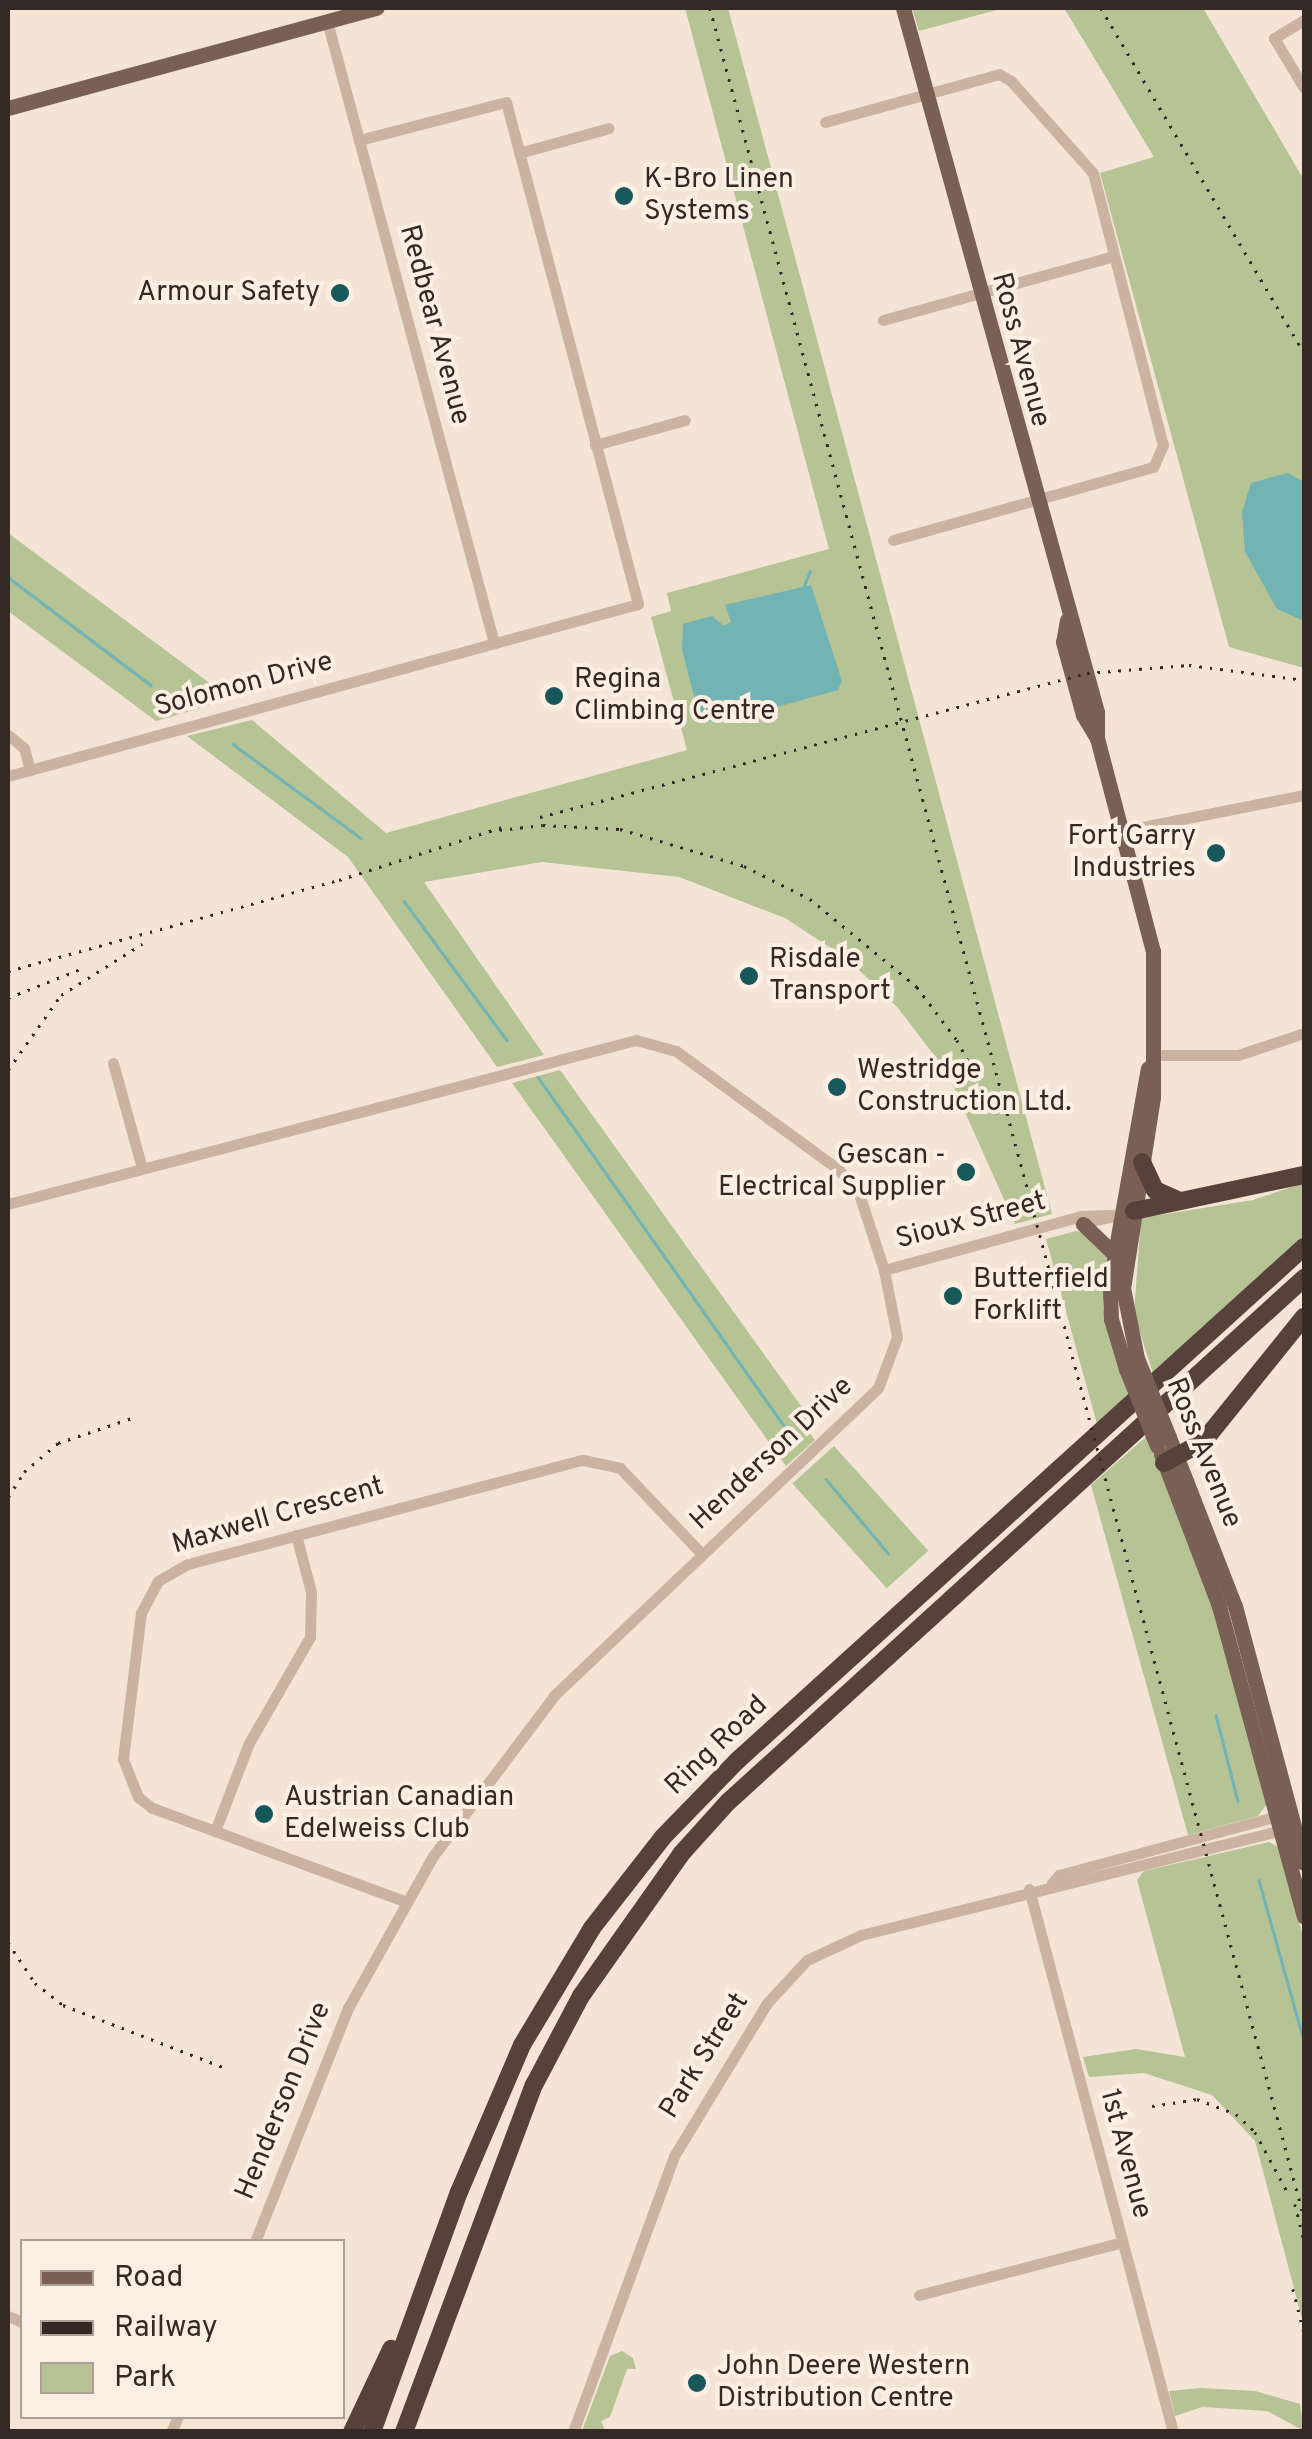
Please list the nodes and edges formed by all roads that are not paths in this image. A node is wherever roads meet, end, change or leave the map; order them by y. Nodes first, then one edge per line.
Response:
1 (377, 8) edge
2 (903, 8) edge
3 (1304, 20) edge
4 (327, 21) junction
5 (1304, 88) edge
6 (925, 94) junction
7 (8, 108) edge
8 (826, 122) dead end
9 (609, 128) dead end
10 (359, 140) junction
11 (519, 153) junction
12 (1113, 256) junction
13 (979, 294) junction
14 (882, 320) dead end
15 (685, 420) dead end
16 (594, 445) junction
17 (1034, 498) junction
18 (892, 540) dead end
19 (494, 643) junction
20 (8, 735) edge
21 (30, 770) junction
22 (8, 776) edge
23 (1304, 796) edge
24 (1122, 830) junction
25 (1304, 1033) edge
26 (1153, 1055) junction
27 (113, 1062) dead end
28 (1142, 1162) junction
29 (142, 1168) junction
30 (1304, 1174) edge
31 (1181, 1202) junction
32 (8, 1204) edge
33 (1126, 1213) junction
34 (1077, 1223) junction
35 (1304, 1248) edge
36 (1113, 1253) junction
37 (884, 1270) junction
38 (1304, 1278) edge
39 (1304, 1317) edge
40 (1132, 1364) junction
41 (1167, 1451) junction
42 (296, 1535) junction
43 (702, 1554) junction
44 (1292, 1820) edge
45 (215, 1831) junction
46 (1304, 1863) edge
47 (1030, 1890) junction
48 (404, 1901) junction
49 (1304, 1917) edge
50 (459, 2192) junction
51 (256, 2239) edge
52 (1122, 2242) junction
53 (919, 2295) dead end
54 (453, 2298) junction
55 (352, 2432) edge
56 (372, 2432) edge
57 (404, 2432) edge
58 (416, 2432) edge
59 (573, 2432) edge
60 (1173, 2432) edge

1 - 4 main road
2 - 6 main road, Ross Avenue
3 - 5 street
4 - 7 main road
4 - 10 street, Redbear Avenue
6 - 8 street
6 - 12 street
6 - 13 main road, Ross Avenue
9 - 11 street
10 - 11 street
10 - 19 street, Redbear Avenue
11 - 16 street
12 - 13 street
12 - 17 street
13 - 14 street
13 - 17 main road, Ross Avenue
15 - 16 street
16 - 19 street, Solomon Drive
17 - 18 street
17 - 24 main road, Ross Avenue
19 - 21 street, Solomon Drive
20 - 21 street
21 - 22 street, Solomon Drive
23 - 24 street
24 - 26 main road, Ross Avenue
25 - 26 street
26 - 28 main road, Ross Avenue
26 - 33 main road, Ross Avenue
27 - 29 street
28 - 31 highway
28 - 33 main road, Ross Avenue
29 - 32 street, Henderson Drive
29 - 37 street, Henderson Drive
30 - 31 highway
31 - 33 highway
33 - 34 street, Sioux Street
33 - 36 main road, Ross Avenue
33 - 40 main road, Ross Avenue
34 - 36 main road
34 - 37 street, Sioux Street
35 - 50 highway, Ring Road
36 - 40 main road, Ross Avenue
37 - 43 street, Henderson Drive
38 - 54 highway, Ring Road
39 - 41 highway
40 - 41 main road, Ross Avenue, bridge
41 - 44 main road, Ross Avenue
42 - 43 street, Maxwell Crescent
42 - 45 street
42 - 45 street, Maxwell Crescent
43 - 48 street, Henderson Drive
44 - 46 main road, Ross Avenue
44 - 47 street, Park Street
44 - 49 main road, Ross Avenue
45 - 48 street, Maxwell Crescent
47 - 52 street, 1st Avenue
47 - 59 street, Park Street
48 - 51 street, Henderson Drive
50 - 55 highway
50 - 56 highway, Ring Road
52 - 53 street
52 - 60 street, 1st Avenue
54 - 57 highway, Ring Road
54 - 58 highway

